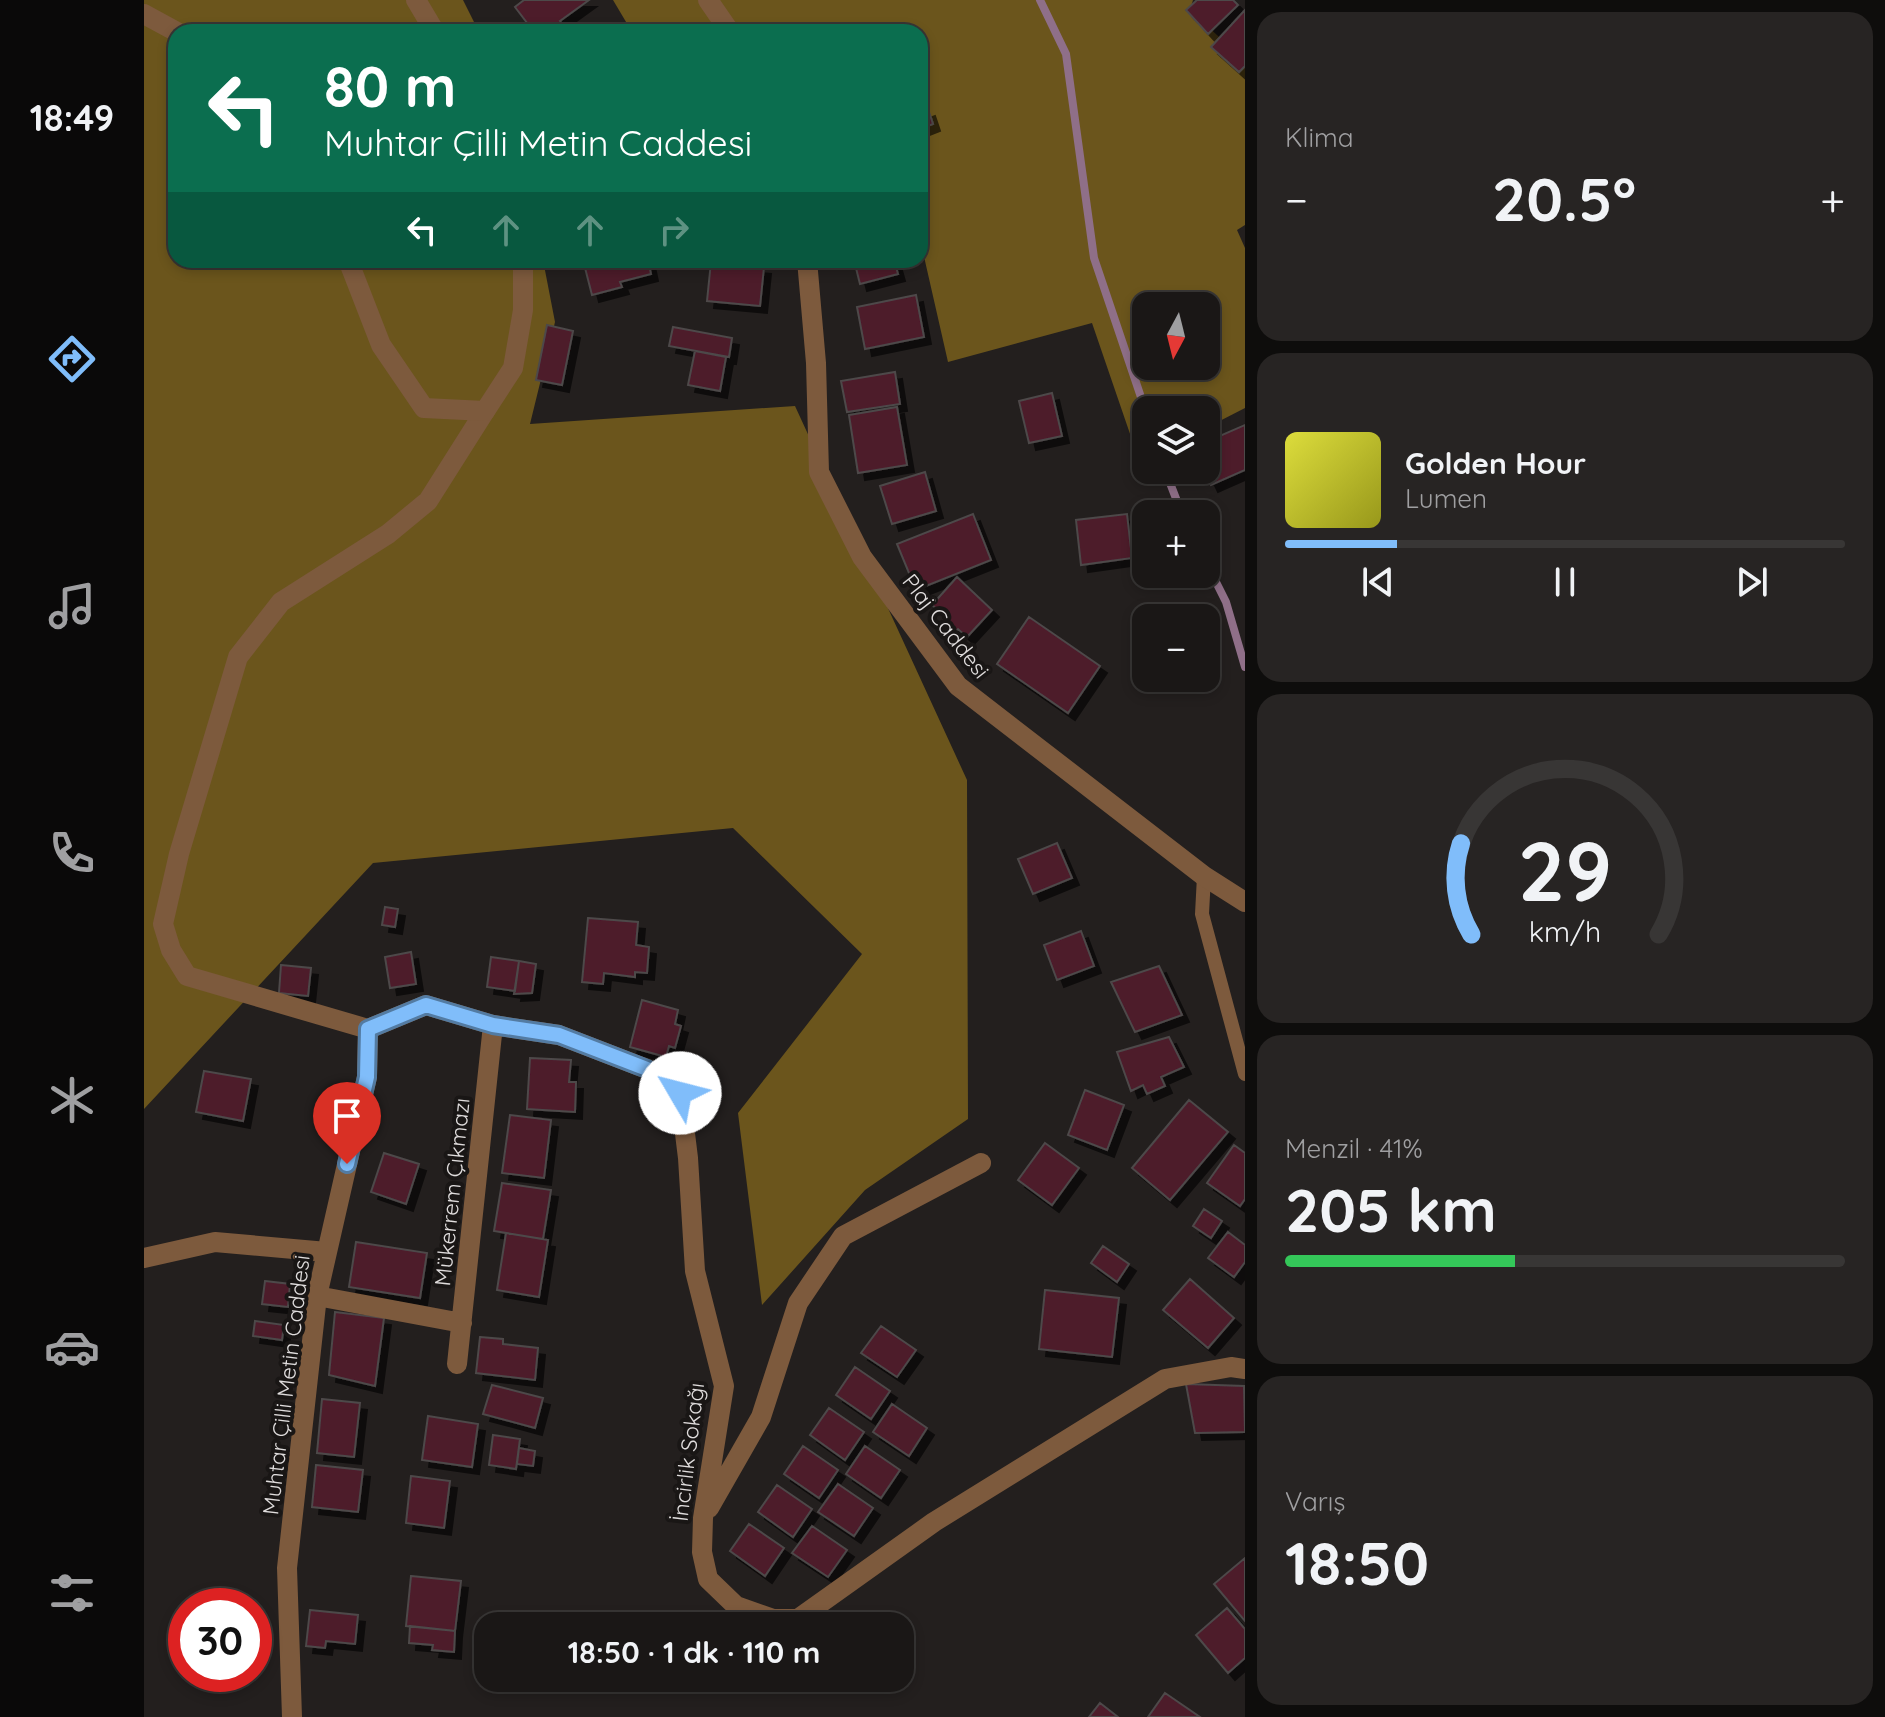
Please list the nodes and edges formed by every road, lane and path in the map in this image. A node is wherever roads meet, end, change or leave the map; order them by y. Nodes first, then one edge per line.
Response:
1 (416, 0) edge
2 (708, 0) edge
3 (144, 14) edge
4 (430, 24) edge
5 (724, 24) edge
6 (168, 27) edge
7 (351, 268) edge
8 (523, 268) edge
9 (808, 268) edge
10 (485, 411) junction
11 (1204, 876) junction
12 (1245, 902) edge
13 (493, 1025) junction
14 (368, 1029) junction
15 (1245, 1074) edge
16 (981, 1163) dead end
17 (327, 1252) junction
18 (144, 1258) edge
19 (317, 1296) junction
20 (462, 1323) junction
21 (457, 1364) dead end
22 (1245, 1369) edge
23 (703, 1518) junction
24 (292, 1717) edge

1 - 4 street
2 - 5 street
3 - 6 street
7 - 10 street
8 - 10 street
9 - 11 street, Plaj Caddesi
10 - 14 street
11 - 12 street, Plaj Caddesi
11 - 15 lane
13 - 14 street, İncirlik Sokağı
13 - 20 street, Mükerrem Çıkmazı
13 - 23 street, İncirlik Sokağı
14 - 17 street, Muhtar Çilli Metin Caddesi
16 - 23 street
17 - 18 street
17 - 19 street, Muhtar Çilli Metin Caddesi
19 - 20 street
19 - 24 street, Muhtar Çilli Metin Caddesi
20 - 21 street, Mükerrem Çıkmazı
22 - 23 street, İncirlik Sokağı

